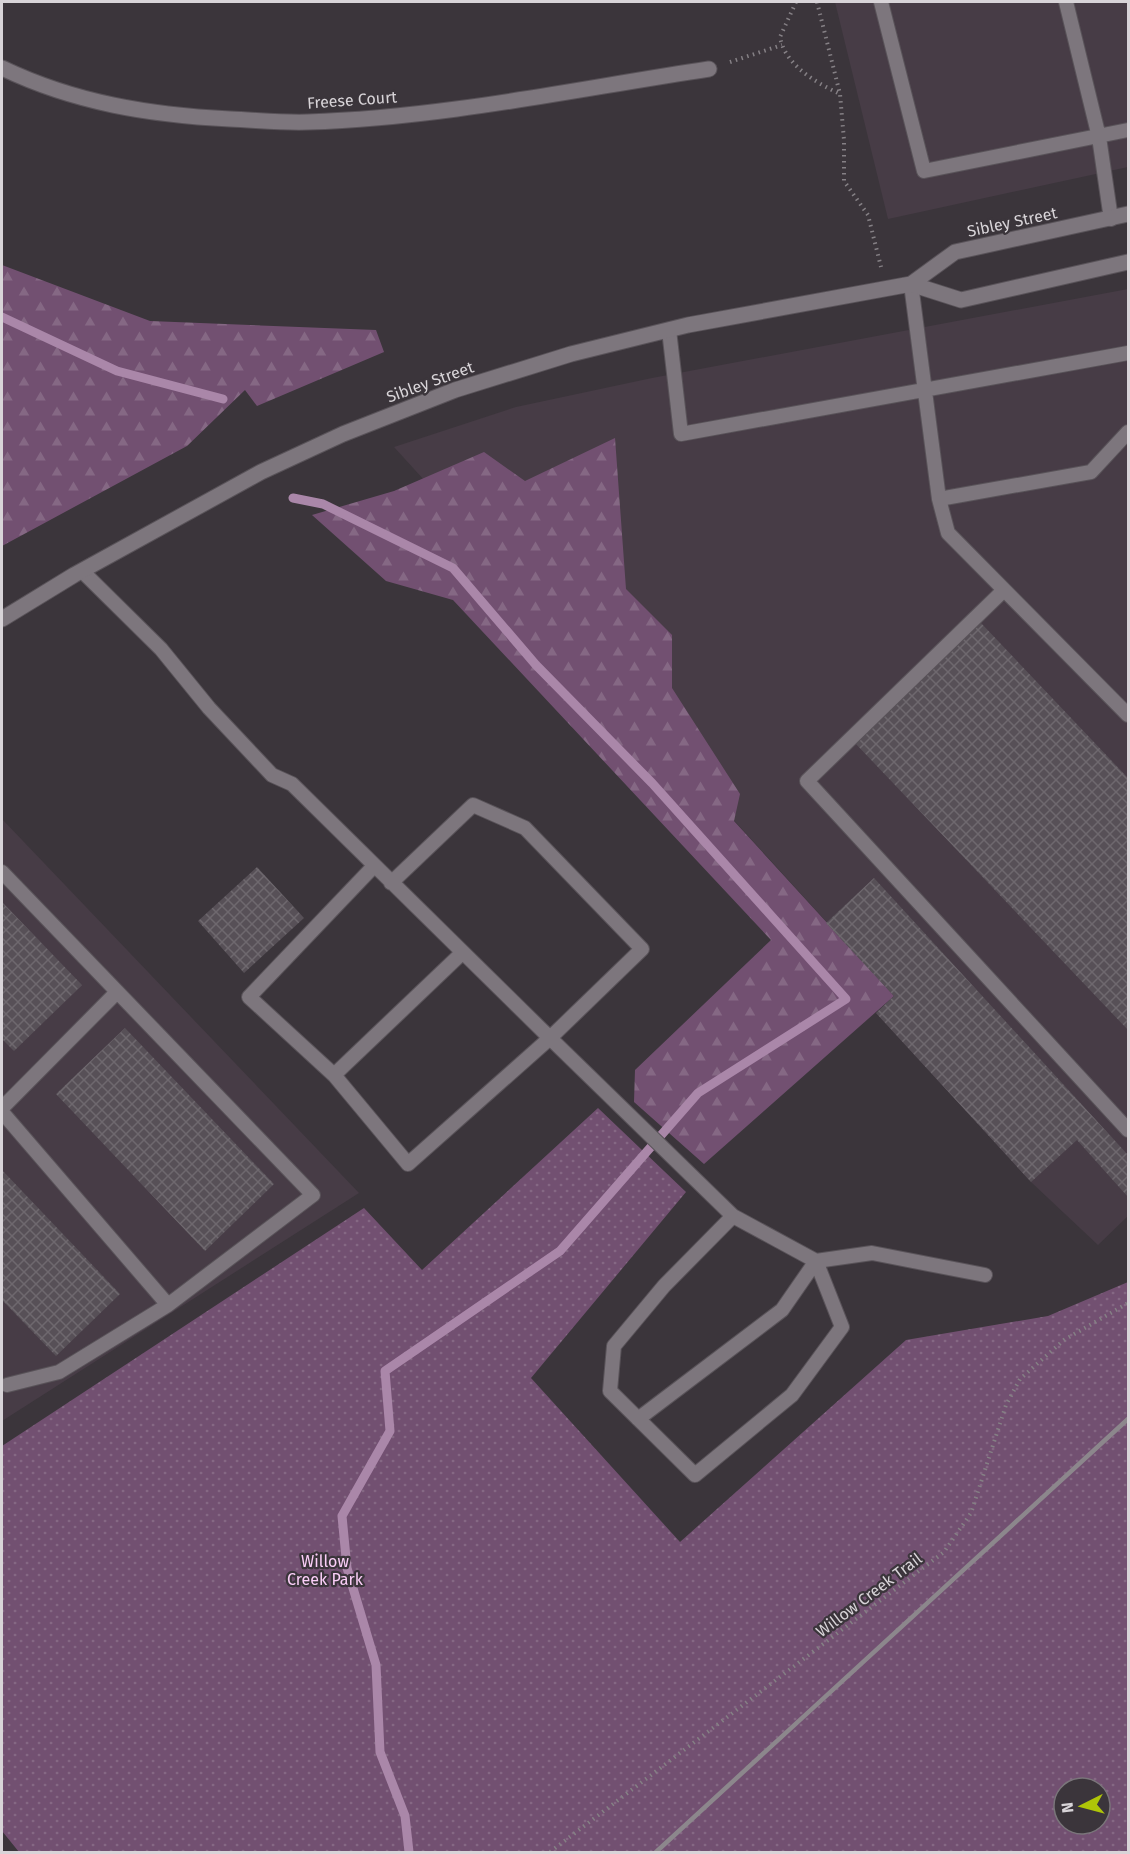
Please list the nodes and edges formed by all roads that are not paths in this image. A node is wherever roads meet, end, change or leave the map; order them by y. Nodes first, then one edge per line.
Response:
1 (881, 2) edge
2 (1065, 2) edge
3 (2, 68) edge
4 (709, 69) road end
5 (1128, 130) edge
6 (1099, 137) junction
7 (1128, 214) edge
8 (1111, 219) junction
9 (1128, 262) edge
10 (911, 284) junction
11 (669, 330) junction
12 (1128, 353) edge
13 (923, 392) junction
14 (1128, 432) edge
15 (939, 499) junction
16 (81, 571) junction
17 (1004, 590) junction
18 (2, 619) edge
19 (1128, 715) edge
20 (374, 866) junction
21 (2, 872) edge
22 (391, 882) junction
23 (462, 953) junction
24 (117, 992) junction
25 (550, 1038) junction
26 (334, 1075) junction
27 (2, 1108) edge
28 (2, 1113) edge
29 (1128, 1130) edge
30 (733, 1216) junction
31 (816, 1261) junction
32 (985, 1275) dead end
33 (168, 1305) junction
34 (3, 1384) edge
35 (638, 1419) junction

1 - 6 lane
2 - 6 lane
3 - 4 street, Freese Court
5 - 6 lane
6 - 8 lane
7 - 8 street, Sibley Street
8 - 10 street, Sibley Street
9 - 10 street, Sibley Street
10 - 11 street, Sibley Street
10 - 13 lane
11 - 13 lane
11 - 16 street, Sibley Street
12 - 13 lane
13 - 15 lane
14 - 15 lane
15 - 17 lane
16 - 18 street, Sibley Street
16 - 20 lane
17 - 19 lane
17 - 29 lane
20 - 22 lane
20 - 26 lane
21 - 24 lane
22 - 23 lane
22 - 25 lane
23 - 25 lane
23 - 26 lane
24 - 27 lane
24 - 33 lane
25 - 26 lane
25 - 30 lane
28 - 33 lane
30 - 31 lane
30 - 35 lane
31 - 32 lane
31 - 35 lane
31 - 35 lane
33 - 34 lane

